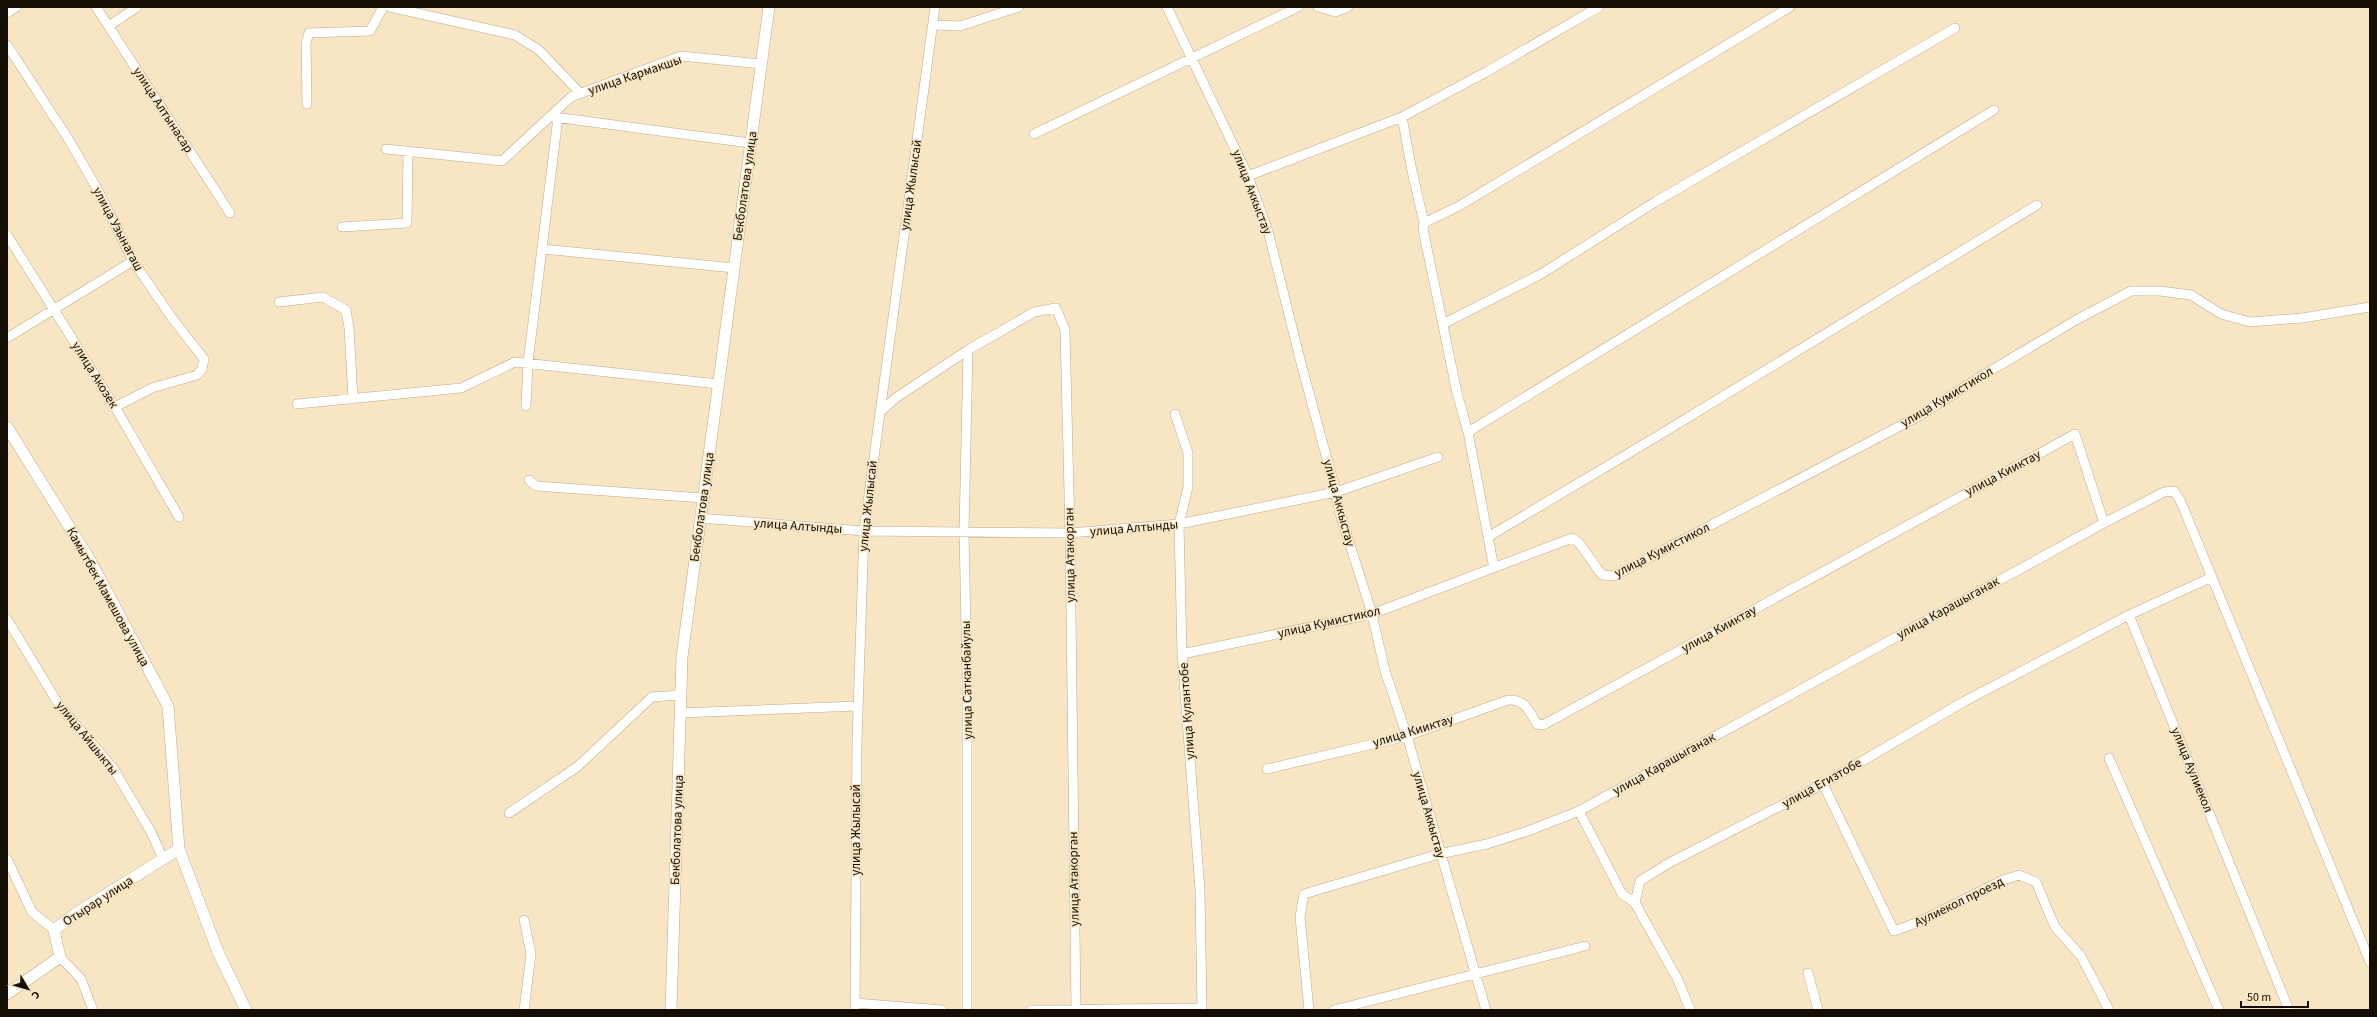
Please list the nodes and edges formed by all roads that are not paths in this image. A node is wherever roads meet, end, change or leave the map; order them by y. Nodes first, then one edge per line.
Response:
1 (16, 7) edge
2 (96, 7) edge
3 (137, 7) edge
4 (383, 7) edge
5 (390, 7) edge
6 (768, 7) edge
7 (935, 7) edge
8 (1019, 7) edge
9 (1167, 7) edge
10 (1298, 7) edge
11 (1318, 7) edge
12 (1348, 7) edge
13 (1599, 7) edge
14 (1790, 7) edge
15 (7, 13) edge
16 (933, 24) junction
17 (109, 26) junction
18 (1955, 28) dead end
19 (7, 45) edge
20 (1192, 57) junction
21 (761, 64) junction
22 (580, 93) junction
23 (307, 104) dead end
24 (1994, 110) dead end
25 (554, 117) junction
26 (1402, 117) junction
27 (1034, 134) dead end
28 (750, 143) junction
29 (386, 150) dead end
30 (408, 152) junction
31 (1248, 176) junction
32 (2037, 204) dead end
33 (230, 213) dead end
34 (1424, 223) junction
35 (342, 227) dead end
36 (7, 235) edge
37 (543, 250) junction
38 (133, 261) junction
39 (734, 268) junction
40 (280, 302) dead end
41 (2370, 307) edge
42 (53, 309) junction
43 (1443, 324) junction
44 (7, 338) edge
45 (968, 350) junction
46 (528, 363) junction
47 (718, 384) junction
48 (353, 399) junction
49 (297, 404) dead end
50 (526, 406) dead end
51 (115, 407) junction
52 (880, 412) junction
53 (1175, 414) dead end
54 (7, 427) edge
55 (1468, 432) junction
56 (1438, 457) dead end
57 (529, 480) dead end
58 (1336, 492) junction
59 (703, 498) junction
60 (179, 518) dead end
61 (700, 518) junction
62 (2104, 523) junction
63 (1179, 524) junction
64 (864, 530) junction
65 (964, 532) junction
66 (1070, 533) junction
67 (1488, 537) junction
68 (1494, 568) junction
69 (2212, 576) junction
70 (1372, 614) junction
71 (2129, 615) junction
72 (7, 619) edge
73 (1182, 654) junction
74 (681, 695) junction
75 (858, 706) junction
76 (680, 712) junction
77 (1407, 736) junction
78 (2109, 758) dead end
79 (1267, 769) dead end
80 (1823, 784) junction
81 (1579, 811) junction
82 (508, 813) dead end
83 (179, 849) junction
84 (1440, 854) junction
85 (163, 859) junction
86 (7, 860) edge
87 (1635, 903) junction
88 (524, 920) dead end
89 (54, 930) junction
90 (1585, 946) dead end
91 (60, 957) junction
92 (2370, 962) edge
93 (1476, 973) junction
94 (1808, 973) dead end
95 (7, 994) edge
96 (855, 1007) edge
97 (1076, 1009) edge
98 (1202, 1009) edge
99 (93, 1010) edge
100 (246, 1010) edge
101 (524, 1010) edge
102 (671, 1010) edge
103 (942, 1010) edge
104 (967, 1010) edge
105 (1031, 1010) edge
106 (1309, 1010) edge
107 (1334, 1010) edge
108 (1486, 1010) edge
109 (1690, 1010) edge
110 (1818, 1010) edge
111 (2109, 1010) edge
112 (2219, 1010) edge
113 (2289, 1010) edge

1 - 15 street
2 - 17 street, улица Алтынасар
3 - 17 street
4 - 23 street
5 - 22 street, улица Кармакшы
6 - 21 street, Бекболатова улица
7 - 16 street, улица Жылысай
8 - 16 street
9 - 20 street, улица Аккыстау
10 - 20 street
11 - 12 street
13 - 26 street
14 - 34 street
16 - 52 street, улица Жылысай
17 - 33 street, улица Алтынасар
18 - 43 street
19 - 38 street, улица Узынагаш
20 - 27 street
20 - 31 street, улица Аккыстау
21 - 22 street, улица Кармакшы
21 - 28 street, Бекболатова улица
22 - 25 street, улица Кармакшы
24 - 55 street
25 - 28 street
25 - 30 street, улица Кармакшы
25 - 37 street
26 - 31 street
26 - 34 street
28 - 39 street, Бекболатова улица
29 - 30 street, улица Кармакшы
30 - 35 street
31 - 58 street, улица Аккыстау
32 - 67 street
34 - 43 street
36 - 42 street, улица Акозек
37 - 39 street
37 - 46 street
38 - 42 street
38 - 51 street, улица Узынагаш
39 - 47 street, Бекболатова улица
40 - 48 street
41 - 68 street, улица Кумистикол
42 - 44 street
42 - 51 street, улица Акозек
43 - 55 street
45 - 52 street, улица Атакорган
45 - 65 street, улица Сатканбайулы
45 - 66 street, улица Атакорган
46 - 47 street
46 - 48 street
46 - 50 street
47 - 59 street, Бекболатова улица
48 - 49 street
51 - 60 street, улица Акозек
52 - 64 street, улица Жылысай
53 - 63 street, улица Кулантобе
54 - 83 street, Камытбек Мамешова улица
55 - 67 street
56 - 58 street, улица Алтынды
57 - 59 street
58 - 63 street, улица Алтынды
58 - 70 street, улица Аккыстау
59 - 61 street, Бекболатова улица
61 - 64 street, улица Алтынды
61 - 74 street, Бекболатова улица
62 - 69 street, улица Карашыганак
62 - 77 street, улица Кииктау
62 - 81 street, улица Карашыганак
63 - 66 street, улица Алтынды
63 - 73 street, улица Кулантобе
64 - 65 street, улица Алтынды
64 - 75 street, улица Жылысай
65 - 66 street, улица Алтынды
65 - 104 street, улица Сатканбайулы
66 - 97 street, улица Атакорган
67 - 68 street
68 - 70 street, улица Кумистикол
69 - 71 street
69 - 92 street
70 - 73 street, улица Кумистикол
70 - 77 street, улица Аккыстау
71 - 80 street, улица Егизтобе
71 - 113 street, улица Аулиекол
72 - 85 street, улица Айшыкты
73 - 98 street, улица Кулантобе
74 - 76 street, Бекболатова улица
74 - 82 street
75 - 76 street
75 - 96 street, улица Жылысай
76 - 102 street, Бекболатова улица
77 - 79 street, улица Кииктау
77 - 84 street, улица Аккыстау
78 - 112 street
80 - 87 street, улица Егизтобе
80 - 111 street, Аулиекол проезд
81 - 84 street, улица Карашыганак
81 - 87 street
83 - 85 street, Отырар улица
83 - 100 street, Камытбек Мамешова улица
84 - 93 street, улица Аккыстау
84 - 106 street, улица Карашыганак
85 - 89 street, Отырар улица
86 - 89 street
87 - 109 street
88 - 101 street
89 - 91 street, Отырар улица
90 - 93 street
91 - 95 street
91 - 99 street
93 - 107 street
93 - 108 street, улица Аккыстау
94 - 110 street
96 - 103 street
97 - 98 street
97 - 105 street

